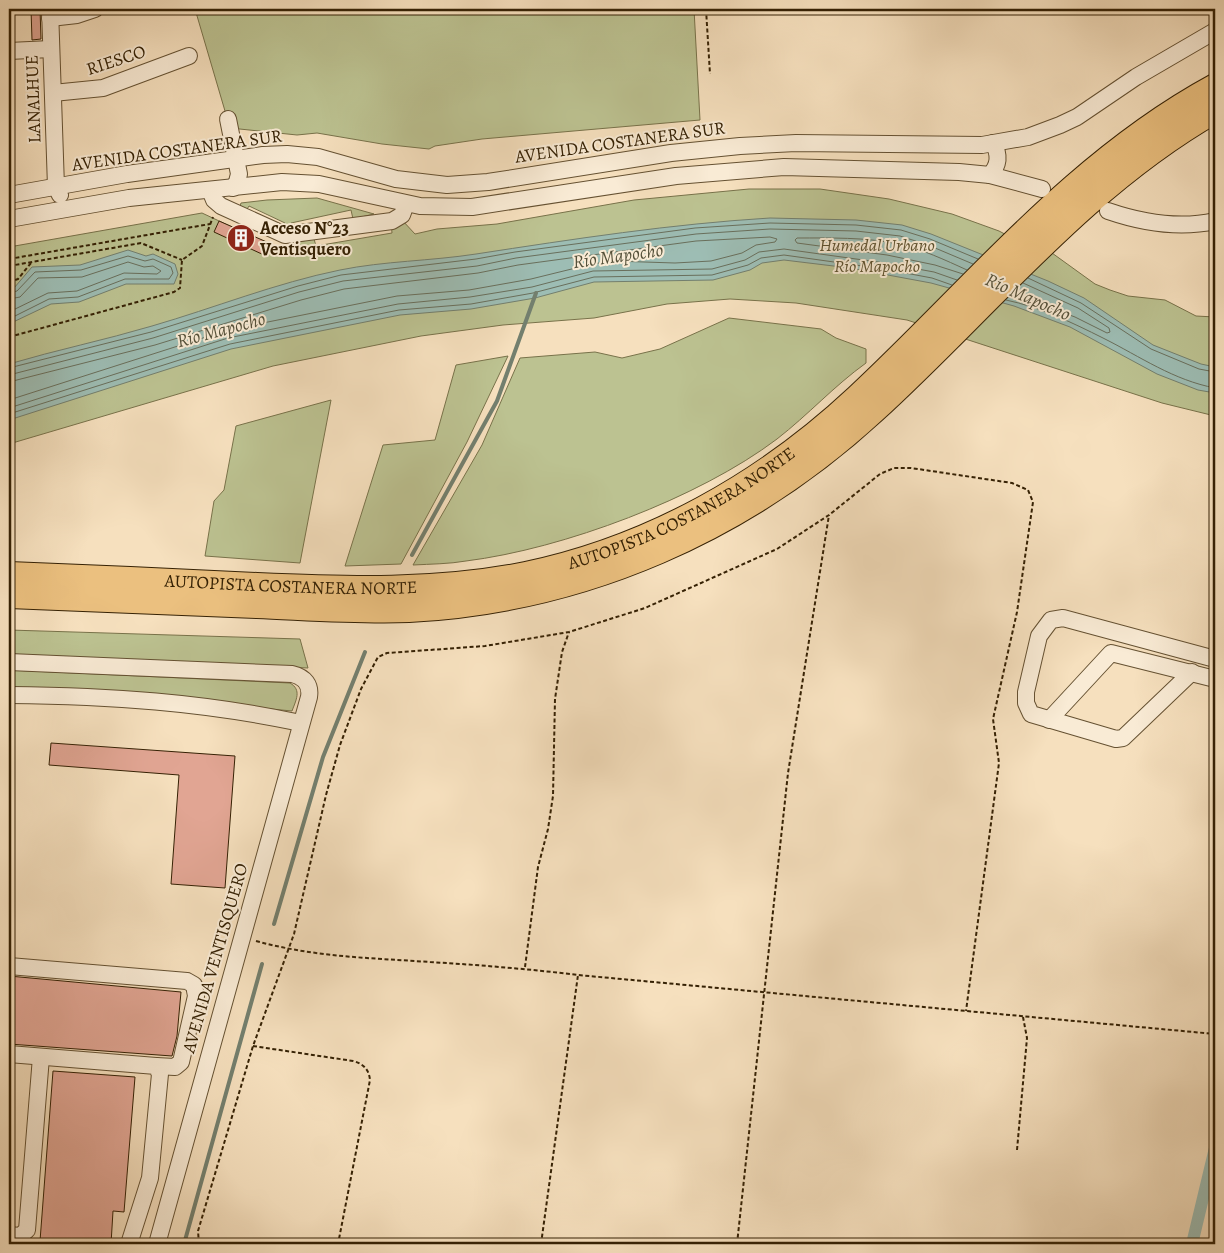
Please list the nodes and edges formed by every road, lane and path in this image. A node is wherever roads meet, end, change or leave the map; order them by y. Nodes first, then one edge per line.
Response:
1 (95, 9) edge
2 (706, 9) edge
3 (50, 13) edge
4 (1215, 31) edge
5 (51, 49) junction
6 (9, 51) edge
7 (189, 56) dead end
8 (710, 74) dead end
9 (1215, 86) edge
10 (53, 93) junction
11 (1215, 112) edge
12 (228, 119) dead end
13 (993, 143) junction
14 (916, 145) junction
15 (236, 159) junction
16 (914, 169) junction
17 (990, 175) junction
18 (56, 187) junction
19 (233, 188) junction
20 (1042, 189) dead end
21 (210, 190) junction
22 (9, 195) edge
23 (406, 204) junction
24 (75, 207) junction
25 (225, 208) junction
26 (1108, 211) dead end
27 (9, 219) edge
28 (1215, 221) edge
29 (210, 224) junction
30 (9, 259) edge
31 (182, 260) junction
32 (32, 262) junction
33 (9, 266) edge
34 (9, 282) edge
35 (9, 337) edge
36 (829, 515) junction
37 (9, 574) edge
38 (9, 596) edge
39 (569, 632) junction
40 (1215, 659) edge
41 (9, 662) edge
42 (1192, 672) junction
43 (1215, 679) edge
44 (9, 695) edge
45 (1049, 720) junction
46 (301, 723) junction
47 (271, 945) dead end
48 (290, 950) junction
49 (9, 966) edge
50 (524, 969) junction
51 (578, 976) junction
52 (765, 993) junction
53 (966, 1011) junction
54 (1023, 1017) junction
55 (1215, 1034) edge
56 (253, 1046) junction
57 (9, 1054) edge
58 (41, 1057) junction
59 (156, 1066) junction
60 (1017, 1150) dead end
61 (20, 1238) edge
62 (129, 1244) edge
63 (157, 1244) edge
64 (199, 1244) edge
65 (338, 1244) edge
66 (542, 1244) edge
67 (737, 1244) edge

1 - 3 street
2 - 8 path
3 - 5 street, LANALHUE
4 - 13 street, AVENIDA COSTANERA SUR
5 - 6 street
5 - 10 street, LANALHUE
7 - 10 street, RIESCO
9 - 37 highway, AUTOPISTA COSTANERA NORTE
10 - 18 street, LANALHUE
11 - 38 highway, AUTOPISTA COSTANERA NORTE
12 - 15 street
13 - 14 street, AVENIDA COSTANERA SUR
13 - 17 street
14 - 15 street, AVENIDA COSTANERA SUR
14 - 16 street
15 - 18 street, AVENIDA COSTANERA SUR
15 - 19 street
16 - 17 street
16 - 23 street
17 - 20 street
18 - 22 street, AVENIDA COSTANERA SUR
18 - 24 street
19 - 21 street
19 - 23 street
21 - 24 street
21 - 25 street
23 - 25 street
24 - 27 street
25 - 29 path
26 - 28 street
29 - 30 path
29 - 31 path
31 - 32 path
31 - 35 path
32 - 33 path
32 - 34 path
36 - 39 path
36 - 52 path
36 - 53 path
39 - 48 path
39 - 50 path
40 - 45 street
41 - 46 street, AVENIDA VENTISQUERO
42 - 43 street
42 - 45 street
42 - 45 street
44 - 46 street
46 - 63 street, AVENIDA VENTISQUERO
47 - 48 path
48 - 50 path
48 - 56 path
49 - 59 street
50 - 51 path
51 - 52 path
51 - 66 path
52 - 53 path
52 - 67 path
53 - 54 path
54 - 55 path
54 - 60 path
56 - 64 path
56 - 65 path
57 - 58 street
58 - 59 street
58 - 61 street
59 - 62 street

